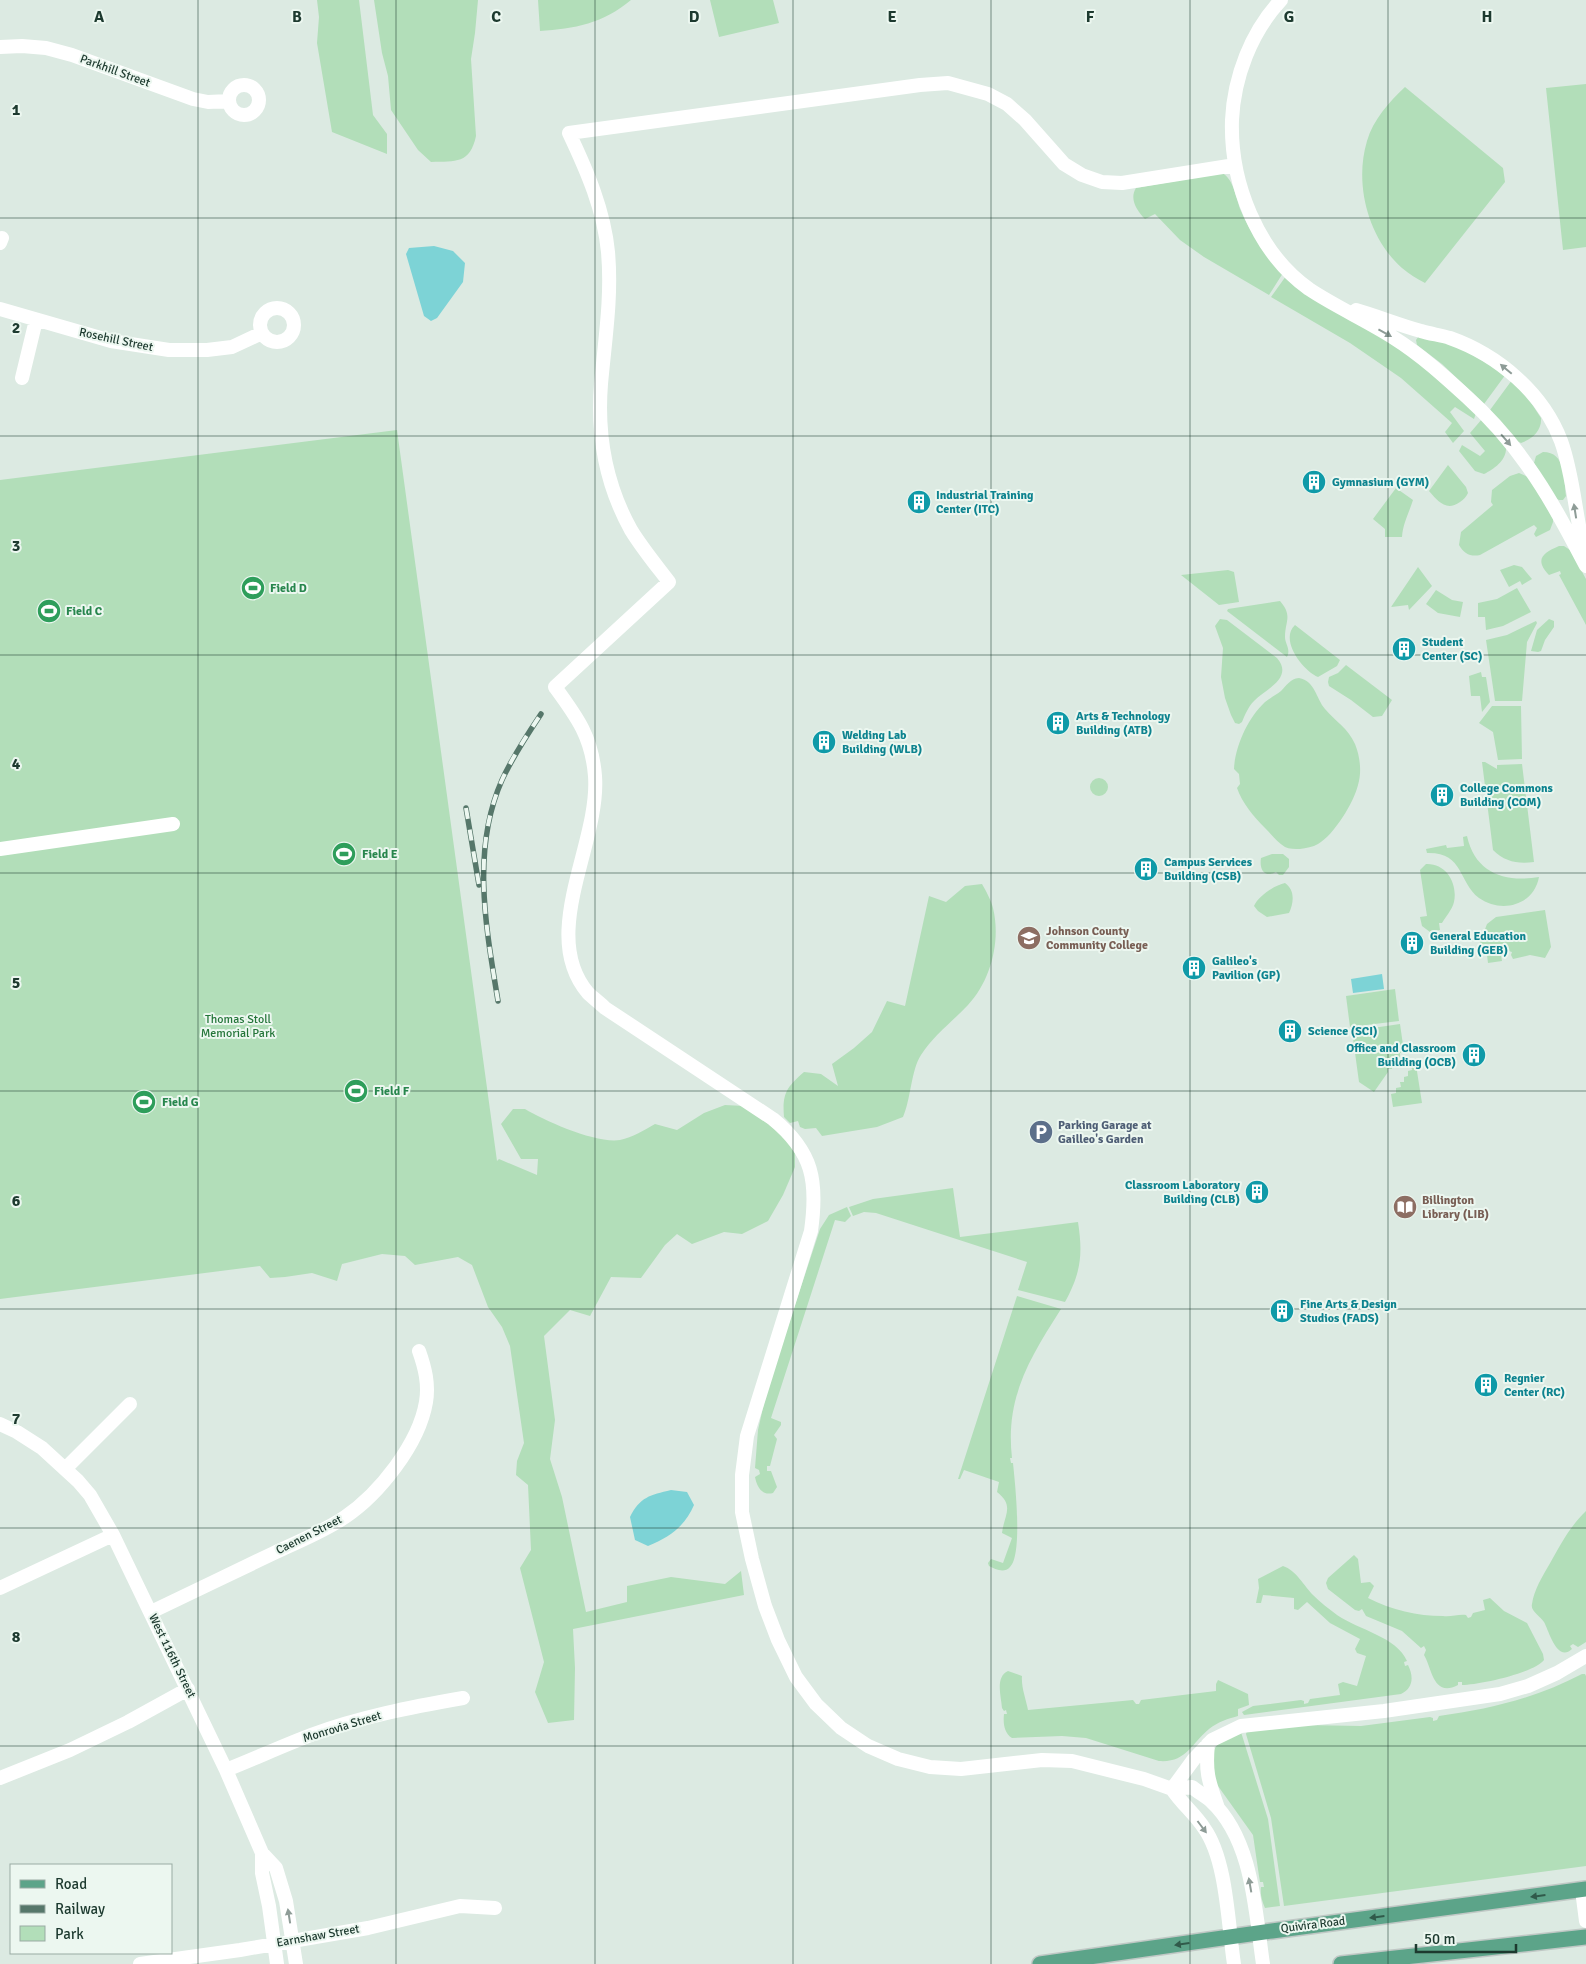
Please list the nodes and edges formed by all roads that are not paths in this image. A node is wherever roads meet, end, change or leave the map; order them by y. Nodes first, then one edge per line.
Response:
1 (1281, 0) edge
2 (0, 47) edge
3 (229, 101) dead end
4 (1234, 164) junction
5 (1328, 300) junction
6 (0, 309) edge
7 (36, 320) junction
8 (262, 333) dead end
9 (22, 378) dead end
10 (1586, 558) edge
11 (1586, 566) edge
12 (173, 824) dead end
13 (0, 849) edge
14 (419, 1351) dead end
15 (130, 1404) dead end
16 (0, 1424) edge
17 (66, 1469) junction
18 (113, 1535) junction
19 (0, 1588) edge
20 (151, 1612) junction
21 (1586, 1656) edge
22 (188, 1689) junction
23 (463, 1698) dead end
24 (1208, 1744) junction
25 (226, 1770) junction
26 (0, 1778) edge
27 (1172, 1789) junction
28 (1220, 1813) junction
29 (262, 1853) junction
30 (1584, 1890) edge
31 (496, 1908) dead end
32 (1586, 1921) edge
33 (1258, 1933) junction
34 (1230, 1937) junction
35 (1586, 1937) edge
36 (293, 1941) junction
37 (274, 1944) junction
38 (140, 1964) edge
39 (277, 1964) edge
40 (296, 1964) edge
41 (1040, 1964) edge
42 (1234, 1964) edge
43 (1263, 1964) edge
44 (1341, 1964) edge

1 - 4 street
2 - 3 street, Parkhill Street
4 - 5 street
4 - 27 street
10 -> 5 street
5 -> 11 street
6 - 7 street, Rosehill Street
7 - 8 street, Rosehill Street
7 - 9 street
12 - 13 street
14 - 20 street, Caenen Street
15 - 17 street
16 - 17 street, West 116th Street
17 - 18 street, West 116th Street
18 - 19 street
18 - 20 street, West 116th Street
20 - 22 street, West 116th Street
21 - 24 street
22 - 25 street, West 116th Street
22 - 26 street
23 - 25 street, Monrovia Street
24 - 27 street
24 - 28 street
25 - 29 street, West 116th Street
27 - 28 street
27 -> 34 street
33 -> 28 street
36 -> 29 street, West 116th Street
29 - 37 street, West 116th Street
30 - 32 street
30 -> 33 main road, Quivira Road
31 - 36 street, Earnshaw Street
33 - 34 main road, Quivira Road
33 - 43 street
34 -> 41 main road, Quivira Road
34 - 42 street
35 - 44 main road
36 - 37 street, Earnshaw Street
36 - 40 street, West 116th Street
37 - 38 street, Earnshaw Street
37 - 39 street, West 116th Street

